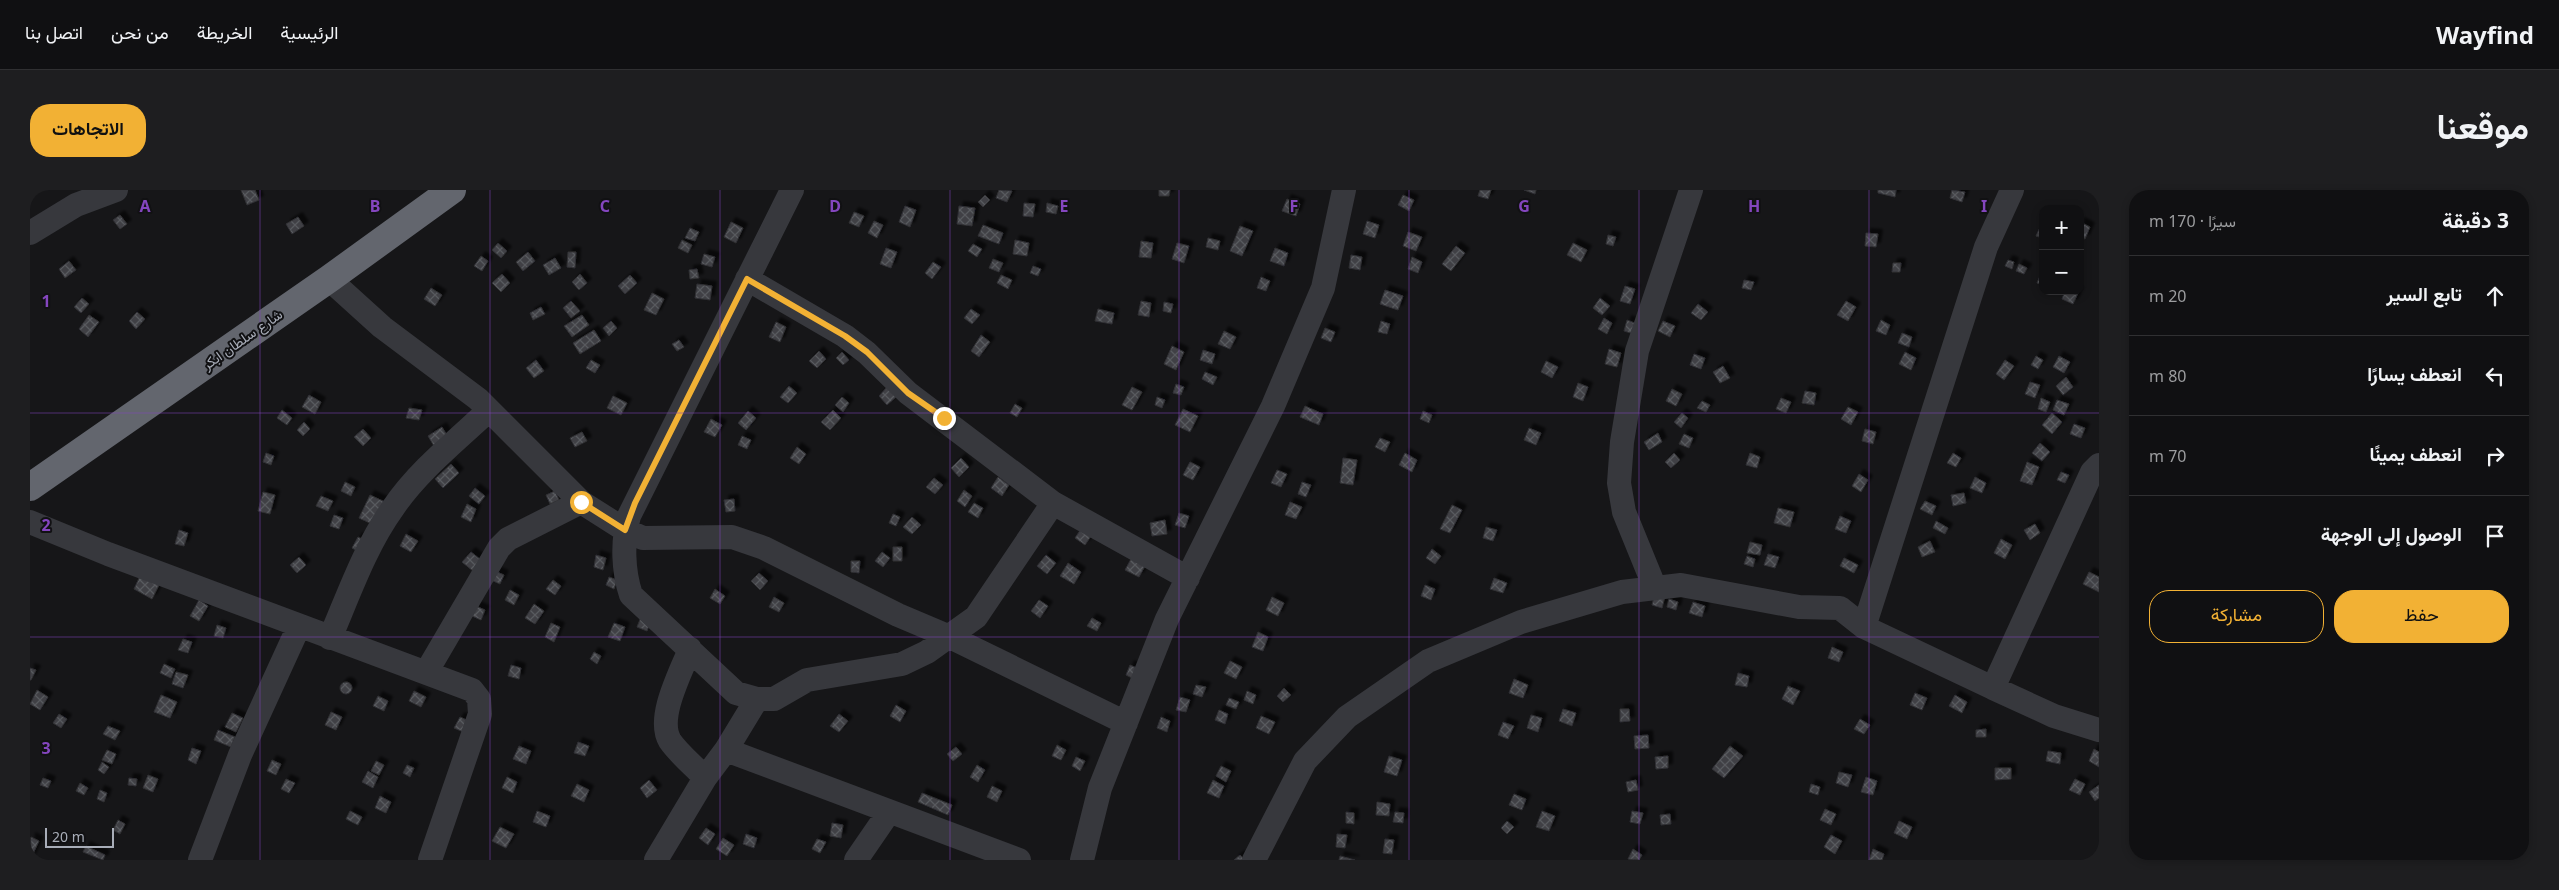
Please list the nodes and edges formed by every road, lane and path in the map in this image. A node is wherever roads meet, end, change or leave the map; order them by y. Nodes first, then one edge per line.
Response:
1 (116, 190) edge
2 (452, 190) edge
3 (792, 190) edge
4 (1344, 190) edge
5 (1691, 190) edge
6 (2012, 190) edge
7 (83, 198) edge
8 (30, 233) edge
9 (329, 279) junction
10 (747, 279) junction
11 (489, 410) junction
12 (2099, 465) edge
13 (30, 486) edge
14 (581, 502) junction
15 (1053, 502) junction
16 (30, 522) edge
17 (625, 530) junction
18 (1188, 578) junction
19 (1655, 588) junction
20 (299, 626) junction
21 (1864, 627) junction
22 (950, 637) junction
23 (330, 638) junction
24 (690, 649) junction
25 (427, 671) junction
26 (1993, 688) junction
27 (757, 699) junction
28 (1126, 724) junction
29 (2099, 730) edge
30 (726, 750) junction
31 (705, 778) junction
32 (889, 812) junction
33 (200, 860) edge
34 (430, 860) edge
35 (656, 860) edge
36 (856, 860) edge
37 (1019, 860) edge
38 (1082, 860) edge
39 (1254, 860) edge

1 - 7 street
2 - 9 highway, شارع سلطان ابكر
3 - 10 street
4 - 18 street
5 - 19 street
6 - 21 street
7 - 8 street
9 - 11 street
9 - 13 highway, شارع سلطان ابكر
10 - 15 street
10 - 17 street
11 - 14 street
11 - 23 street
12 - 26 street
14 - 17 street
14 - 25 street
15 - 18 street
15 - 22 street
16 - 20 street
17 - 22 street
17 - 24 street
18 - 28 street
19 - 21 street
19 - 39 street
20 - 23 street
20 - 33 street
21 - 26 street
22 - 27 street
22 - 28 street
23 - 25 street
24 - 27 street
24 - 31 street
25 - 34 street
26 - 29 street
27 - 30 street
28 - 38 street
30 - 31 street
30 - 32 street
31 - 35 street
32 - 36 street
32 - 37 street

